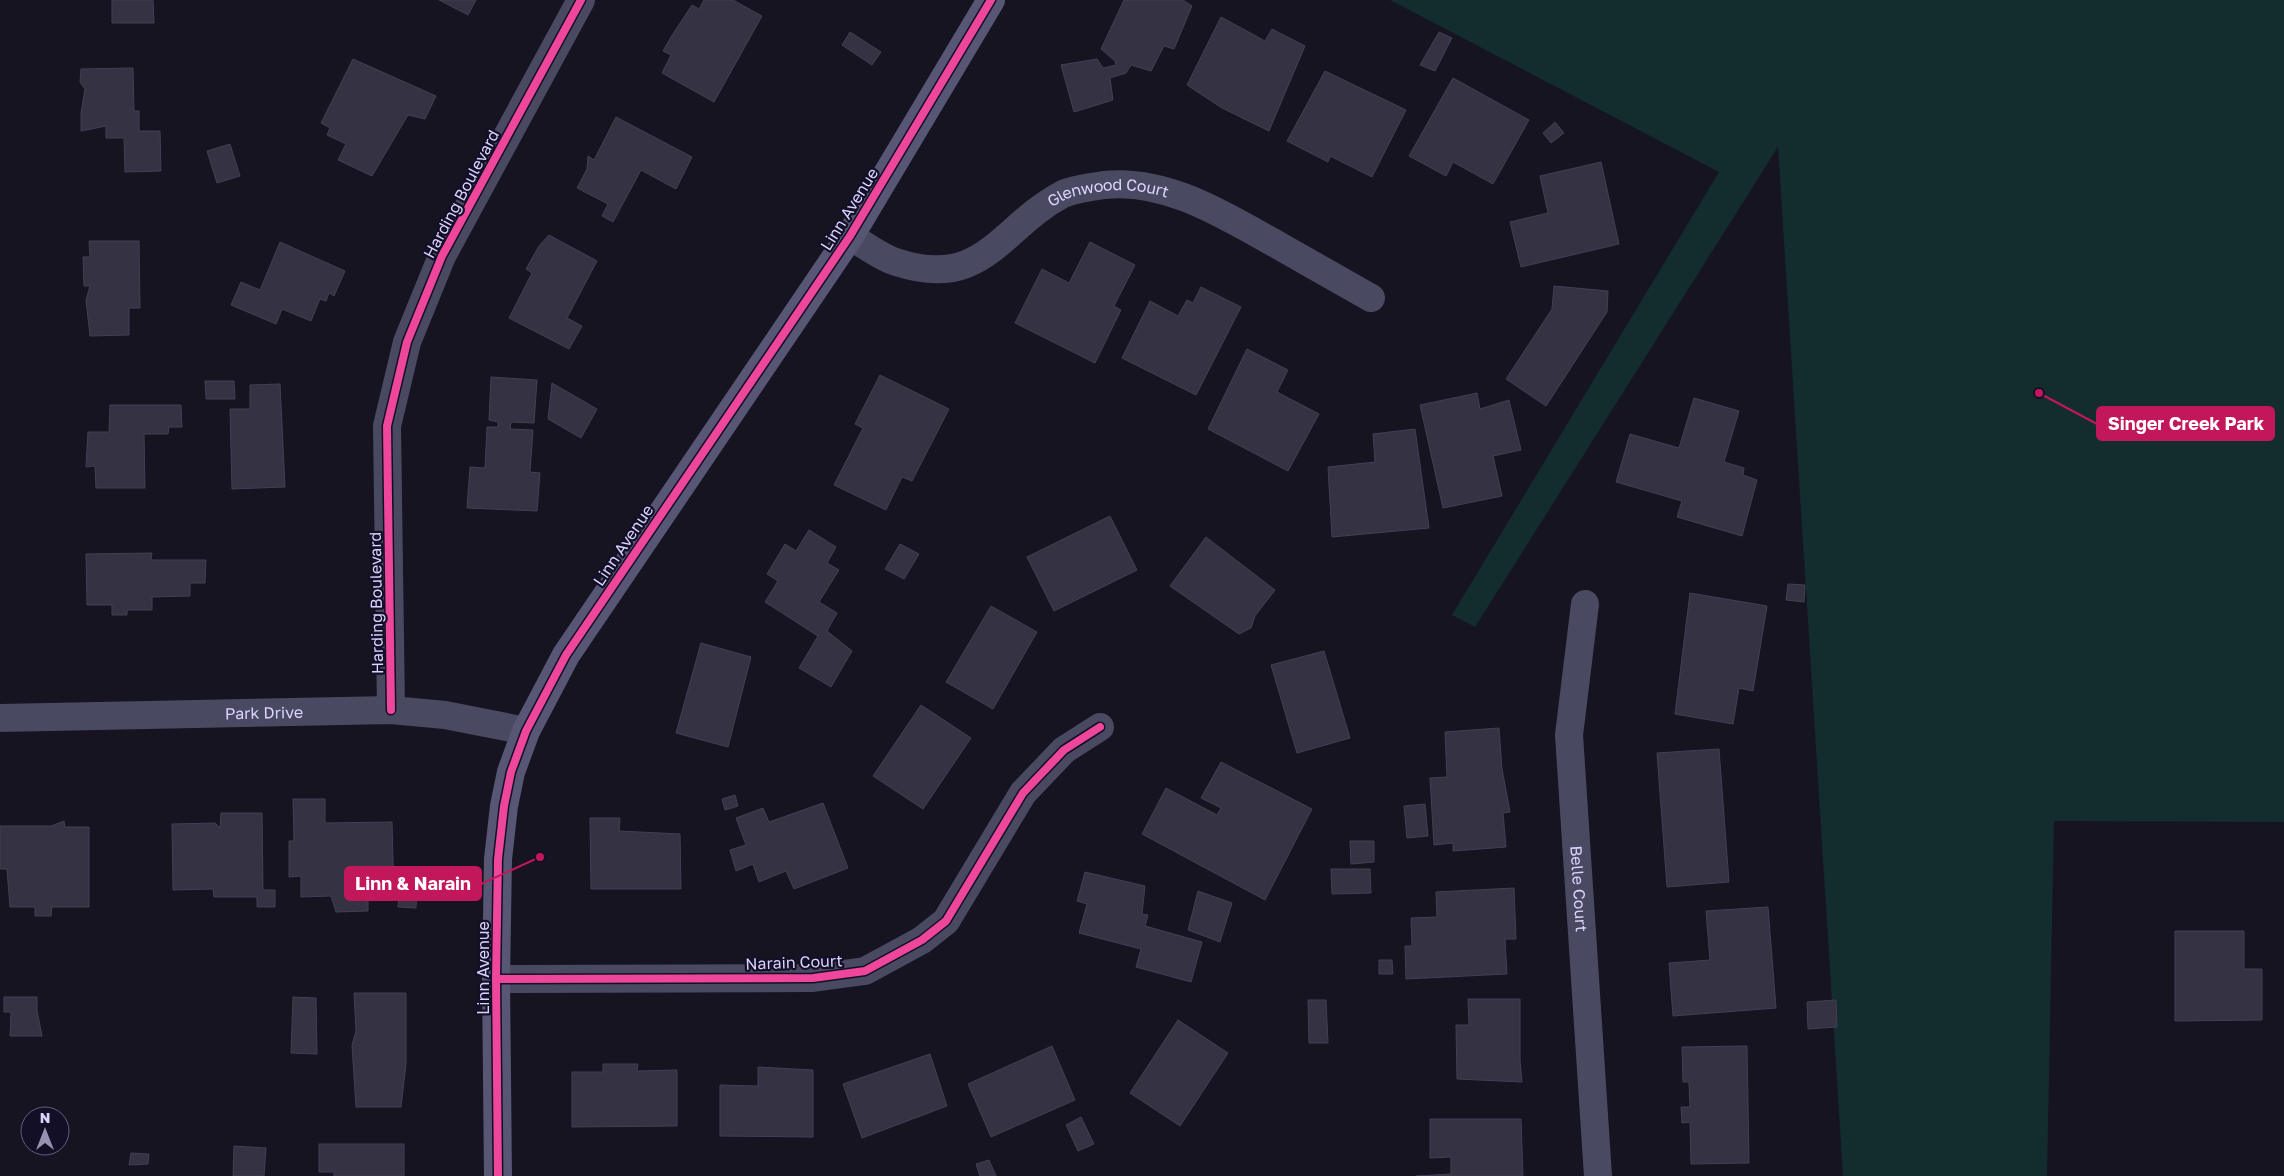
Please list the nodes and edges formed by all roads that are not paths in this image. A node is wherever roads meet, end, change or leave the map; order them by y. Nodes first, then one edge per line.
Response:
1 (582, 0) edge
2 (991, 0) edge
3 (850, 236) junction
4 (1371, 298) dead end
5 (1585, 604) dead end
6 (391, 710) junction
7 (0, 718) edge
8 (1100, 727) dead end
9 (526, 731) junction
10 (496, 979) junction
11 (498, 1176) edge
12 (1598, 1176) edge

1 - 6 street, Harding Boulevard
2 - 3 main road, Linn Avenue
3 - 4 street, Glenwood Court
3 - 9 main road, Linn Avenue
5 - 12 street, Belle Court
6 - 7 street, Park Drive
6 - 9 street, Park Drive
8 - 10 street, Narain Court
9 - 10 main road, Linn Avenue
10 - 11 main road, Linn Avenue

